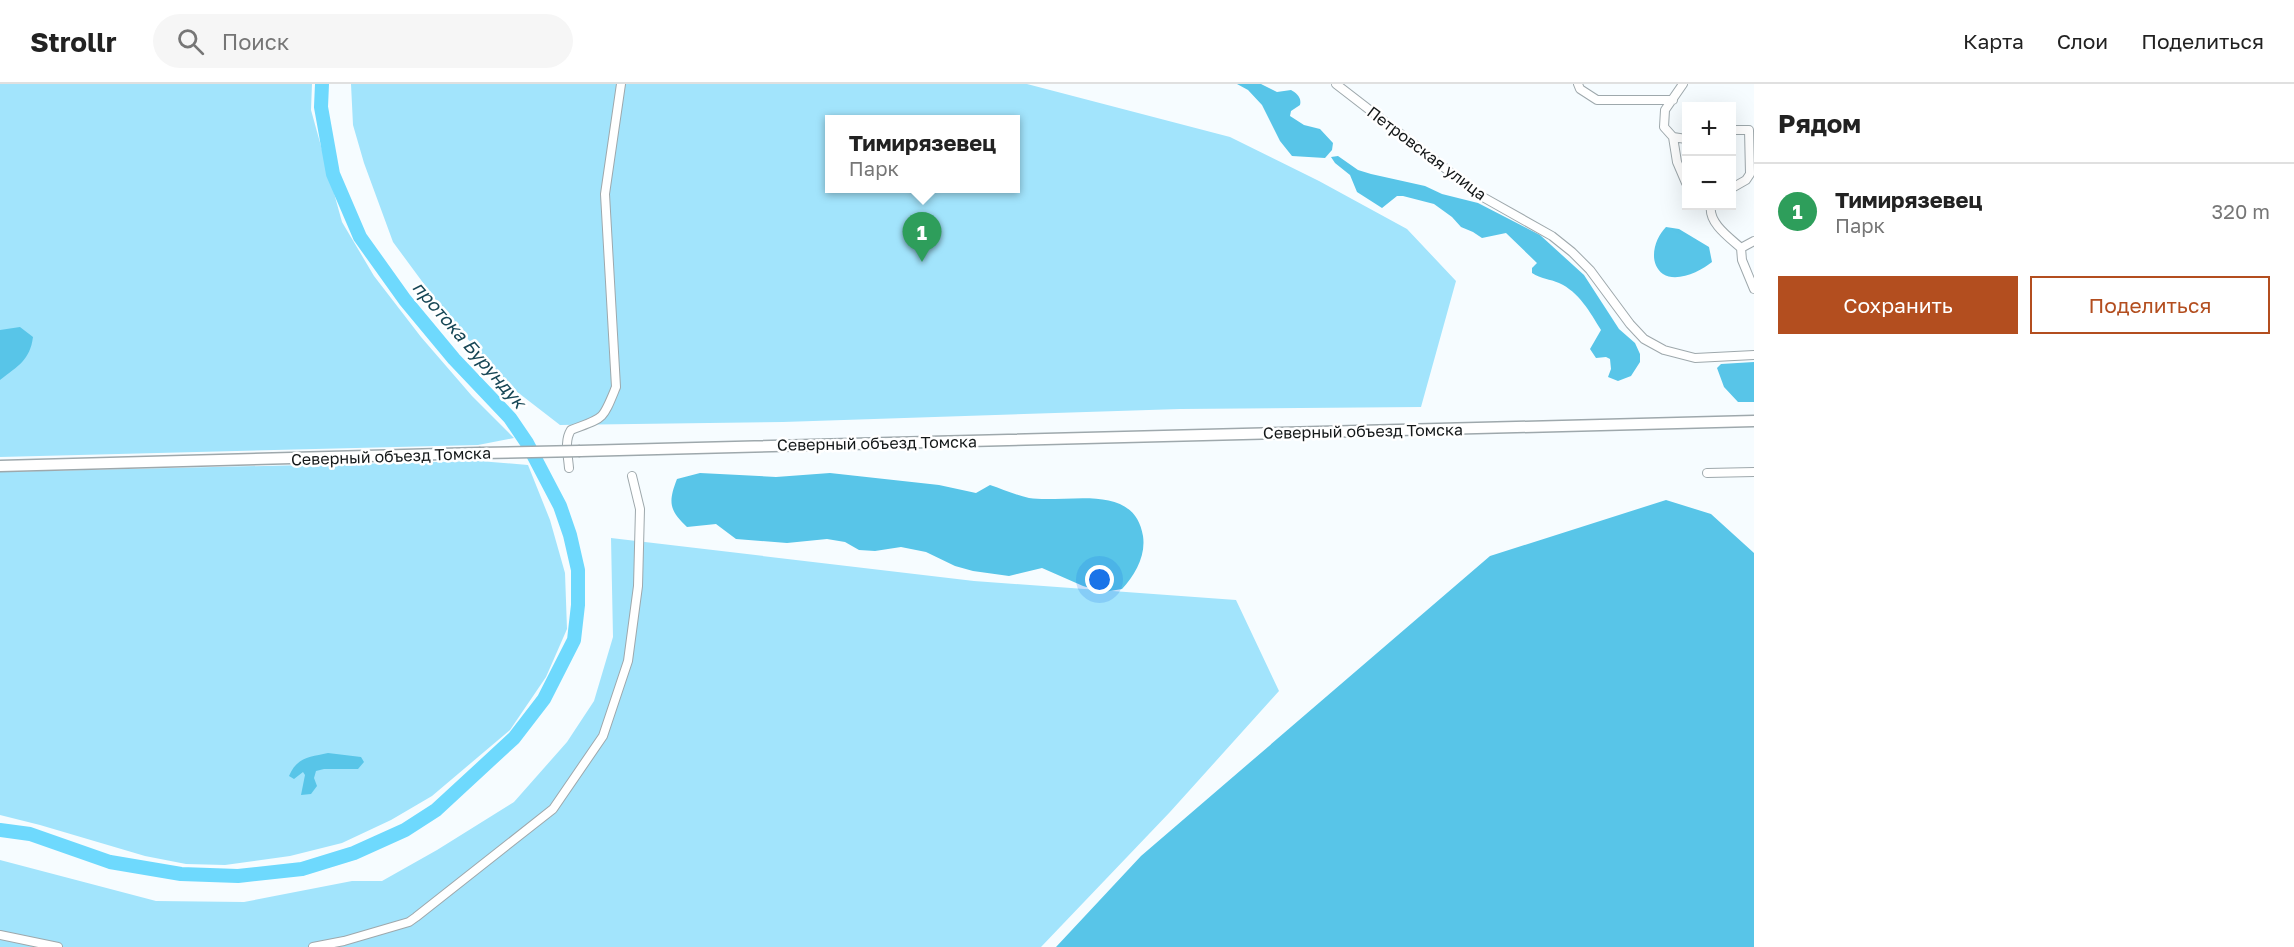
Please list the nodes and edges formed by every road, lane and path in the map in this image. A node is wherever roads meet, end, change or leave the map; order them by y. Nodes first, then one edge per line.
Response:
1 (621, 84) edge
2 (1336, 84) edge
3 (1578, 84) edge
4 (1683, 84) edge
5 (1673, 100) junction
6 (1736, 130) edge
7 (1752, 130) edge
8 (1673, 137) junction
9 (1682, 138) edge
10 (1682, 174) edge
11 (1736, 185) edge
12 (1712, 210) edge
13 (1754, 241) edge
14 (1742, 248) junction
15 (1754, 290) edge
16 (1754, 355) edge
17 (1754, 421) edge
18 (0, 466) edge
19 (569, 468) dead end
20 (1754, 472) edge
21 (1707, 473) dead end
22 (632, 476) dead end
23 (0, 935) edge
24 (12, 938) junction
25 (8, 947) edge
26 (58, 947) edge
27 (313, 947) edge

1 - 19 street
2 - 16 street, Петровская улица
3 - 5 street
4 - 5 street
5 - 8 street
6 - 7 street
7 - 11 street
8 - 9 street
8 - 10 street
12 - 14 street
13 - 14 street
14 - 15 street
17 - 18 main road, Северный объезд Томска, bridge
20 - 21 street
22 - 27 street
23 - 24 street
24 - 25 street
24 - 26 street

